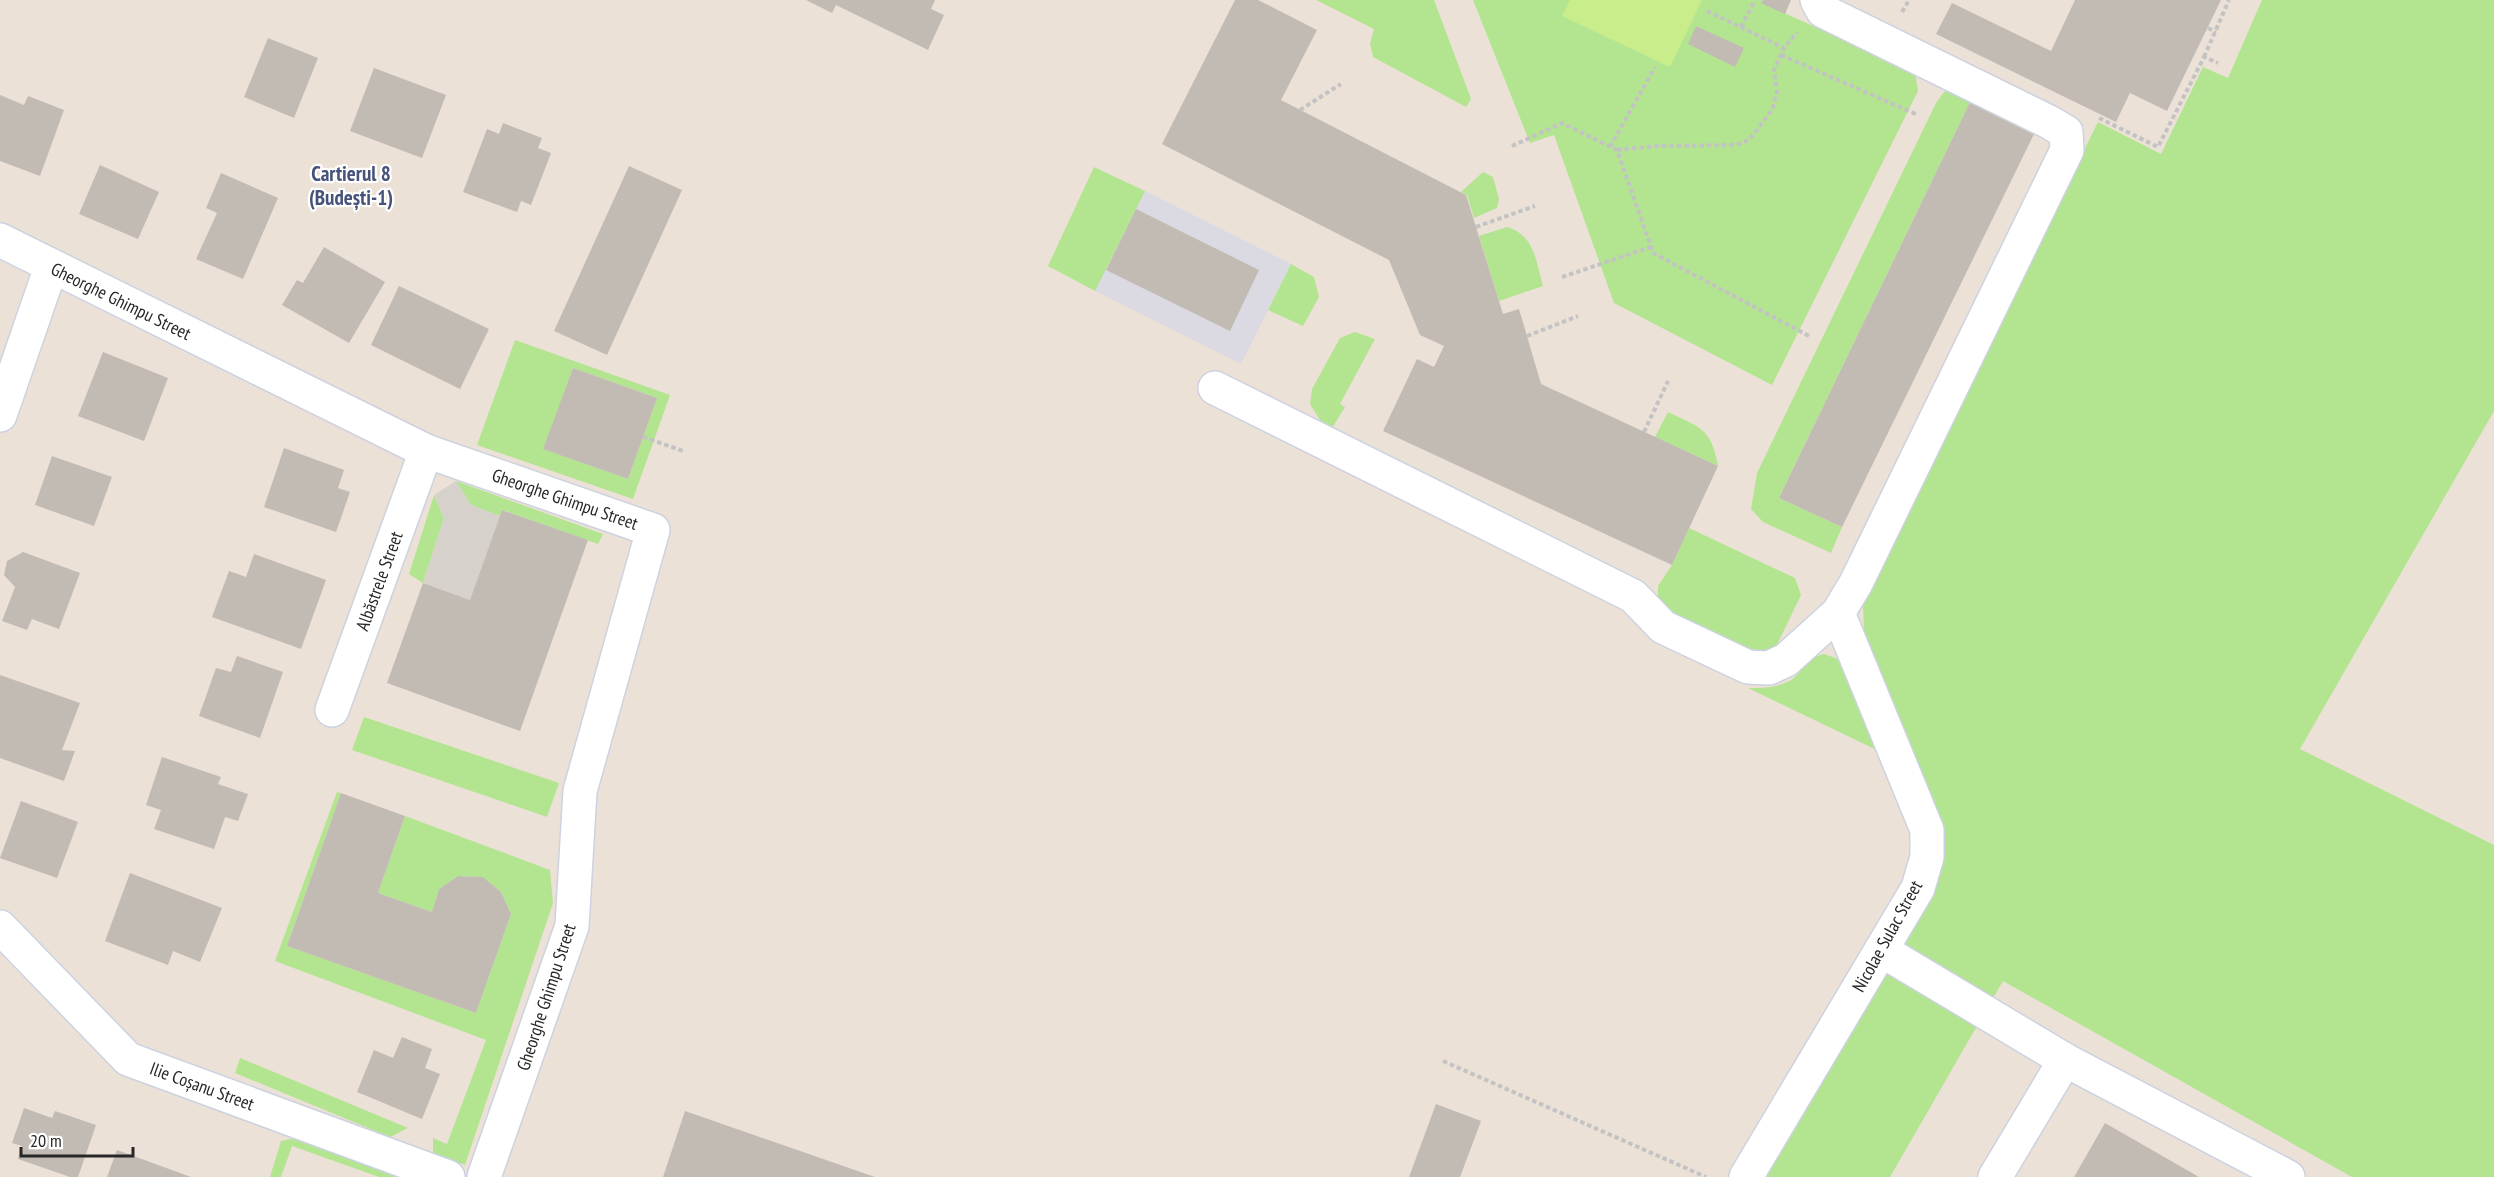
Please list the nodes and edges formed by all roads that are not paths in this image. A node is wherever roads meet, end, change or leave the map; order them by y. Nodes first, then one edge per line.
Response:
1 (1820, 5) edge
2 (0, 240) edge
3 (51, 267) junction
4 (1215, 388) dead end
5 (0, 415) edge
6 (426, 451) junction
7 (1838, 613) junction
8 (332, 710) dead end
9 (0, 927) edge
10 (1881, 950) junction
11 (2065, 1060) junction
12 (448, 1177) edge
13 (484, 1177) edge
14 (1746, 1177) edge
15 (1995, 1177) edge
16 (2288, 1177) edge

1 - 7 street
2 - 3 street, Gheorghe Ghimpu Street
3 - 5 street
3 - 6 street, Gheorghe Ghimpu Street
4 - 7 street
6 - 8 street, Albăstrele Street
6 - 13 street, Gheorghe Ghimpu Street
7 - 10 street, Nicolae Sulac Street
9 - 12 street, Ilie Coșanu Street
10 - 11 street
10 - 14 street, Nicolae Sulac Street
11 - 15 street
11 - 16 street

